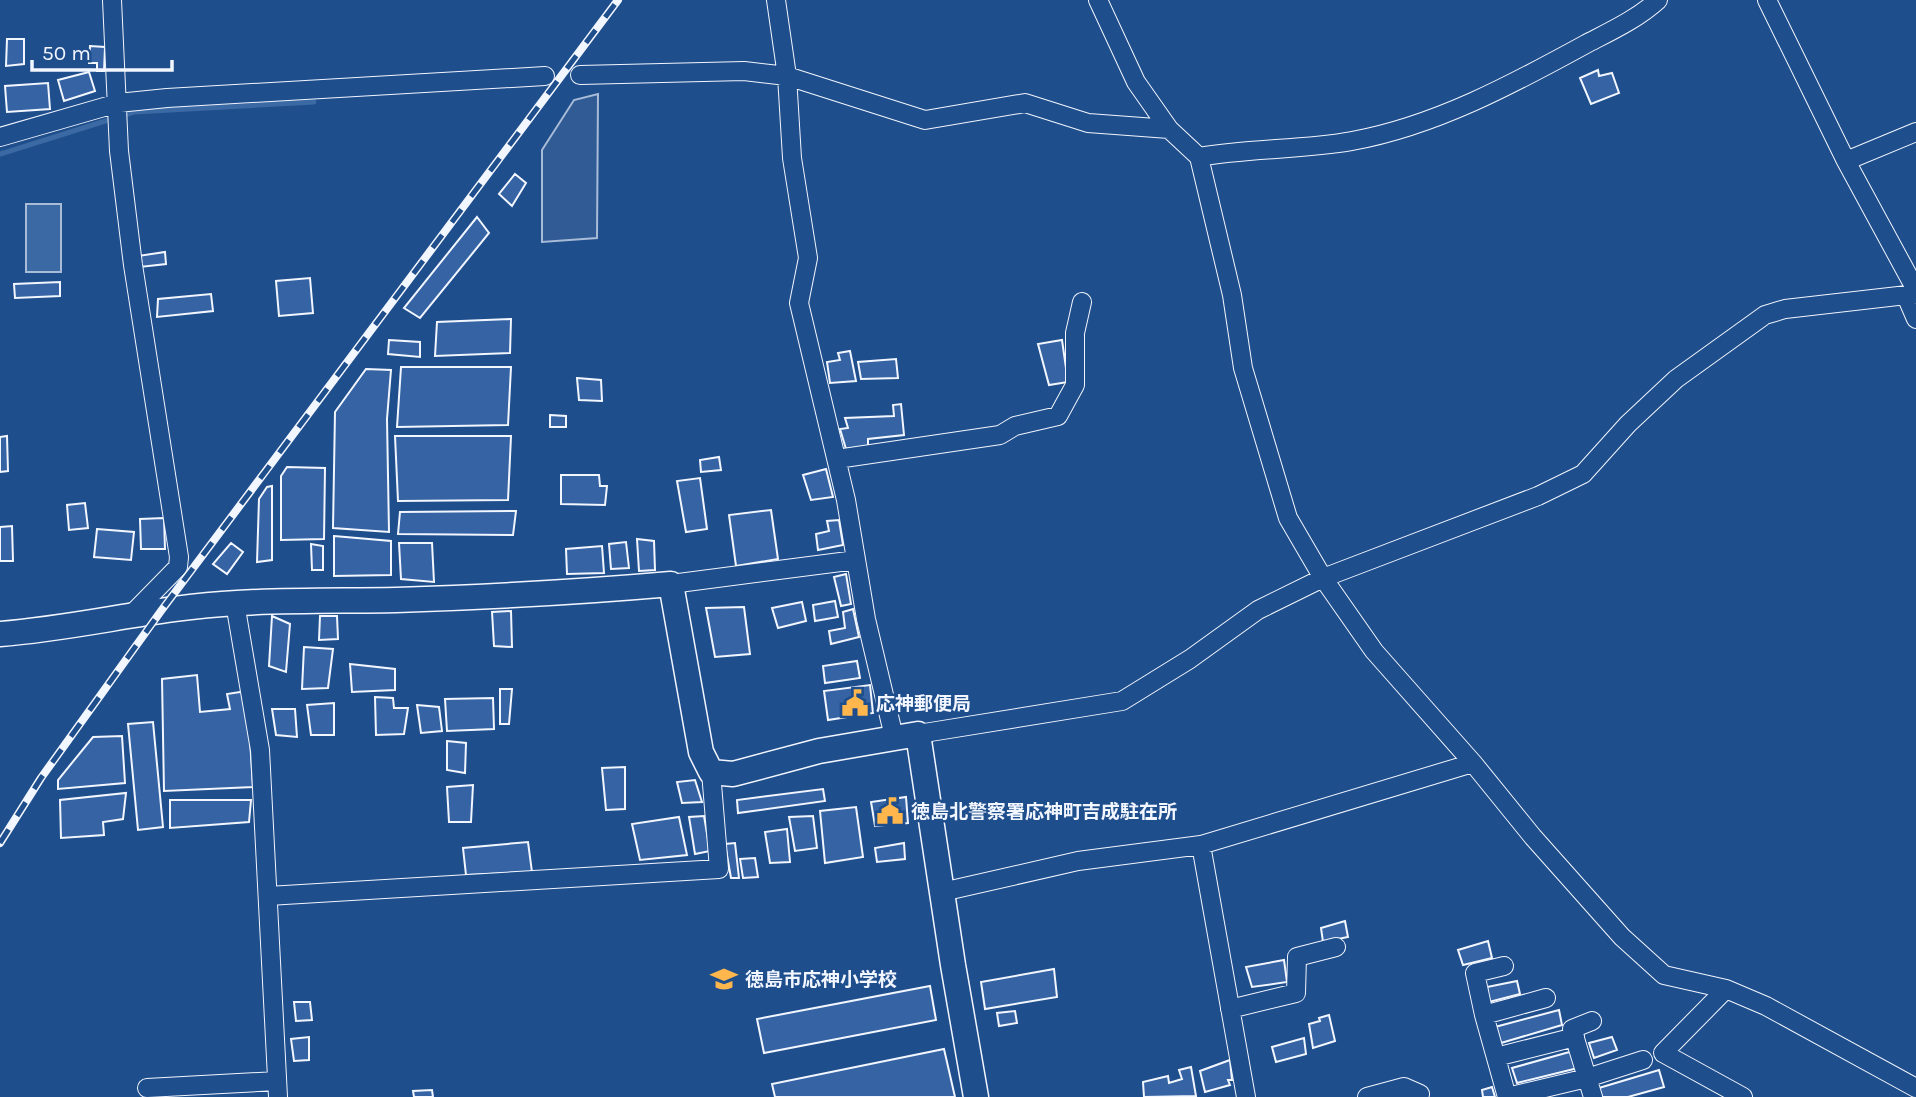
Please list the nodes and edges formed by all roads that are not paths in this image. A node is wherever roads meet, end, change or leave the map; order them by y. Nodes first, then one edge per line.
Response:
1 (112, 0) edge
2 (776, 0) edge
3 (1098, 0) edge
4 (1658, 0) edge
5 (1768, 0) edge
6 (580, 75) dead end
7 (545, 76) dead end
8 (787, 76) junction
9 (118, 103) junction
10 (1169, 129) junction
11 (1916, 132) edge
12 (0, 137) edge
13 (1199, 157) junction
14 (1846, 161) junction
15 (1913, 293) edge
16 (1082, 302) dead end
17 (1916, 319) edge
18 (836, 459) junction
19 (856, 560) junction
20 (1323, 578) junction
21 (671, 584) junction
22 (235, 603) junction
23 (131, 615) junction
24 (0, 634) edge
25 (906, 735) junction
26 (1473, 763) junction
27 (711, 772) junction
28 (1201, 845) junction
29 (942, 892) junction
30 (268, 896) junction
31 (1336, 947) dead end
32 (1504, 966) dead end
33 (1726, 989) junction
34 (1546, 998) dead end
35 (1230, 1009) junction
36 (1484, 1014) junction
37 (1592, 1021) dead end
38 (1575, 1037) junction
39 (1496, 1057) junction
40 (1643, 1060) dead end
41 (1587, 1078) junction
42 (147, 1088) dead end
43 (1916, 1088) edge
44 (278, 1089) edge
45 (1420, 1094) dead end
46 (976, 1097) edge
47 (1246, 1097) edge
48 (1367, 1097) edge
49 (1507, 1097) edge
50 (1593, 1097) edge
51 (1743, 1097) edge

1 - 9 street
2 - 8 street
3 - 10 street
4 - 13 street
5 - 14 street
6 - 8 street
7 - 9 street
8 - 10 street
8 - 18 street
9 - 12 street
9 - 23 street
10 - 13 street
11 - 14 street
13 - 20 street
14 - 15 street
15 - 17 street
15 - 20 street
16 - 18 street
18 - 19 street
19 - 21 street
19 - 25 street
20 - 25 street
20 - 26 street
21 - 22 street
21 - 27 street
22 - 23 street
22 - 30 street
23 - 24 street
25 - 27 street
25 - 29 street
26 - 28 street
26 - 33 street
27 - 30 street
28 - 29 street
28 - 35 street
29 - 46 street
30 - 44 street
31 - 35 street
32 - 36 street
33 - 43 street
33 - 51 street
34 - 36 street
35 - 47 street
36 - 39 street
37 - 38 street
38 - 39 street
38 - 41 street
39 - 49 street
40 - 41 street
41 - 49 street
41 - 50 street
42 - 44 street
45 - 48 street

